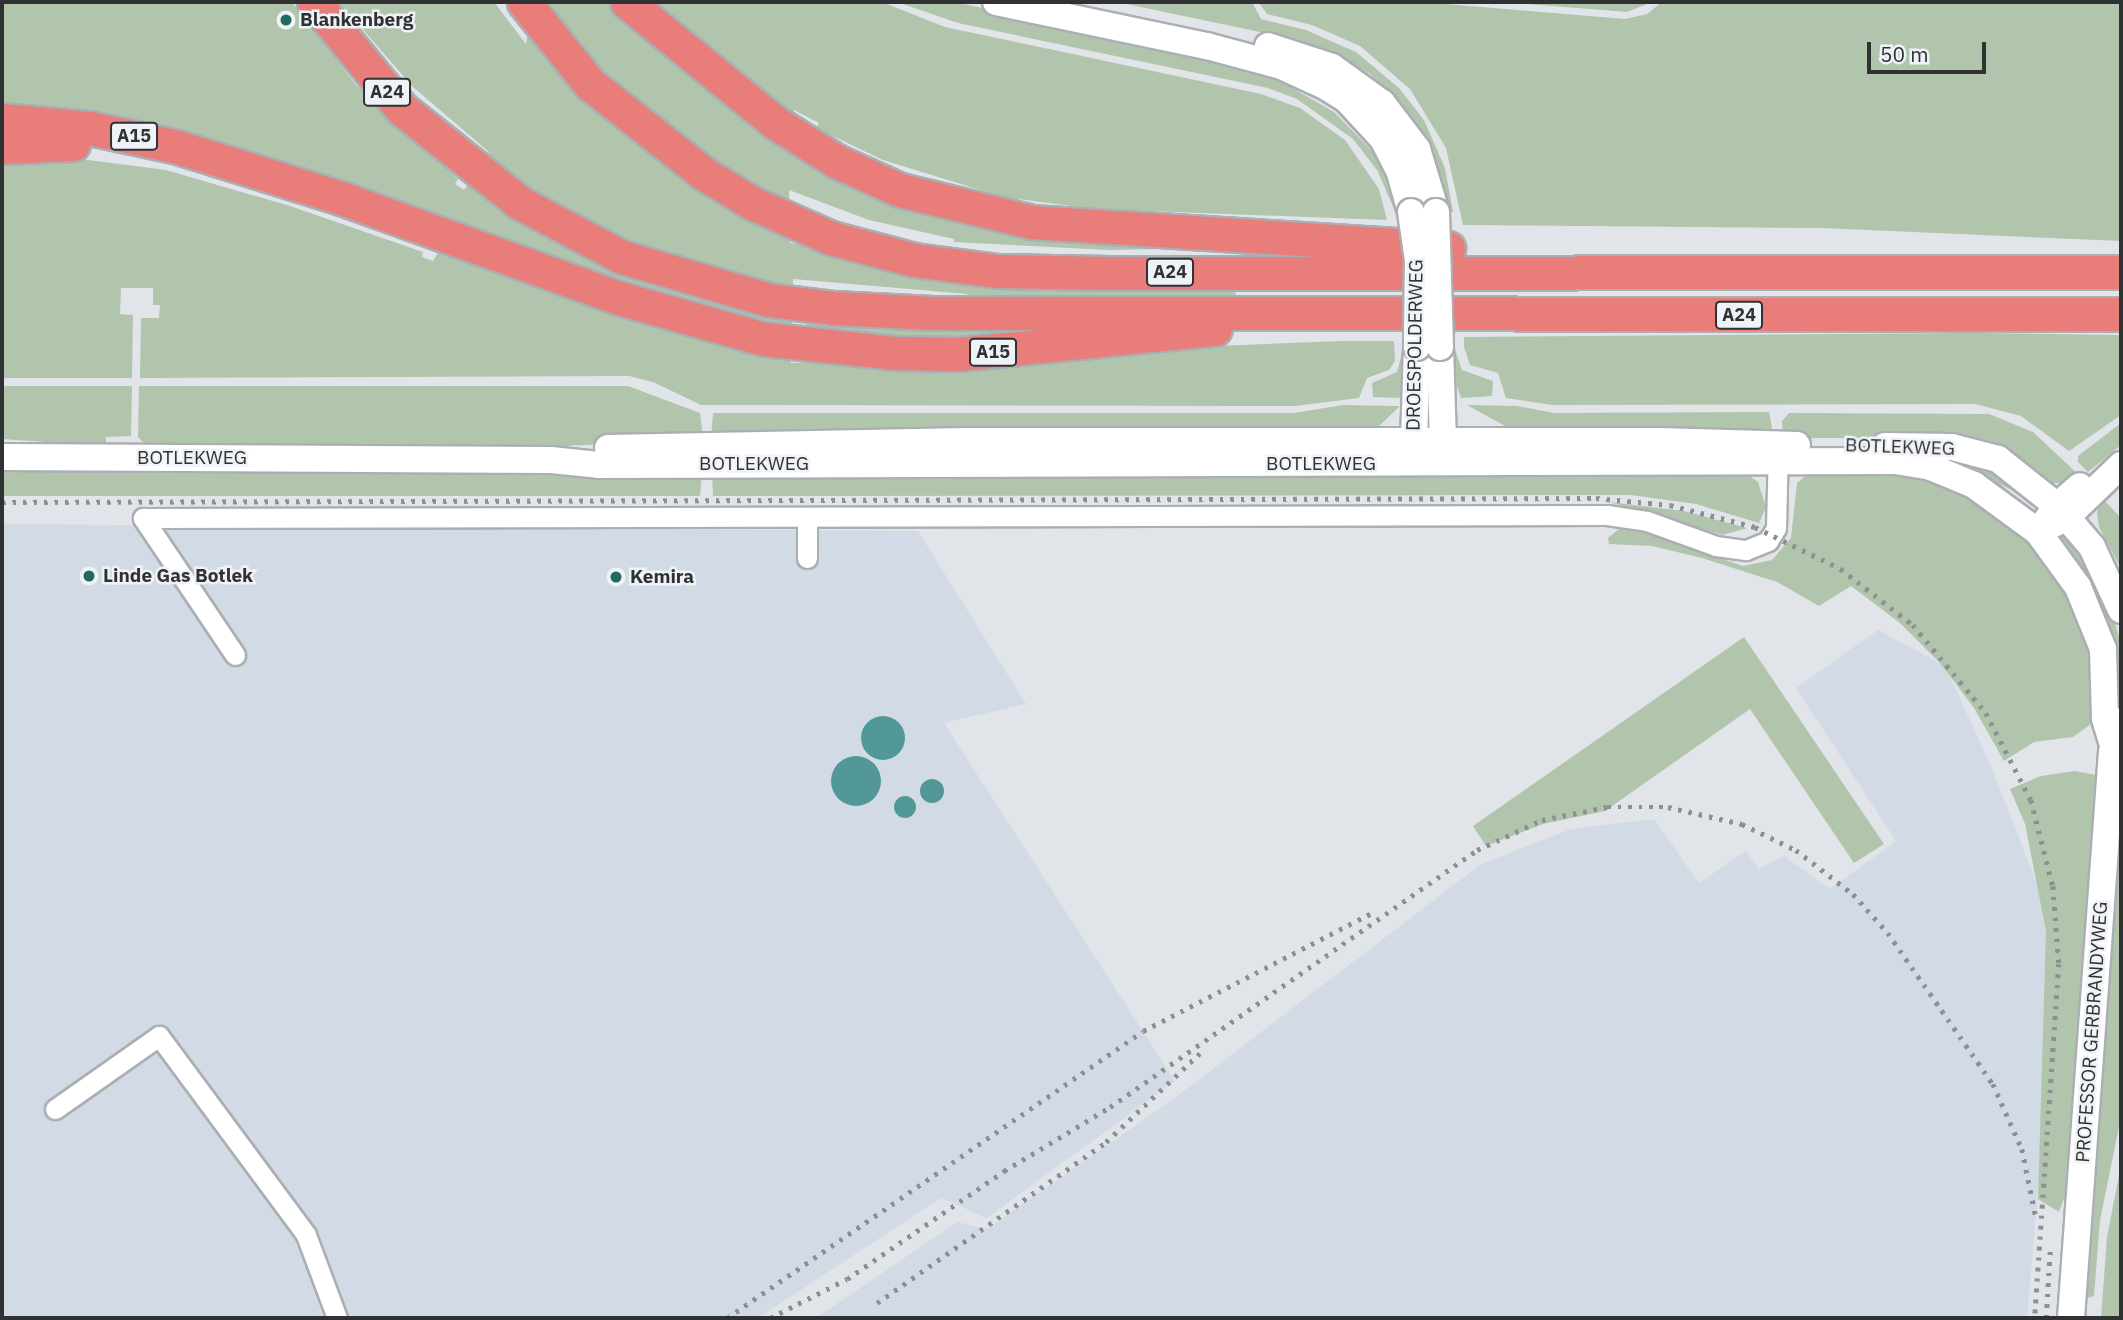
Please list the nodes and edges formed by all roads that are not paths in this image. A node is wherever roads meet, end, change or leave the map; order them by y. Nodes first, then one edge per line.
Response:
1 (314, 2) edge
2 (627, 2) edge
3 (996, 2) edge
4 (1065, 2) edge
5 (526, 4) edge
6 (2, 120) edge
7 (2, 147) edge
8 (262, 172) junction
9 (1424, 212) junction
10 (1553, 271) junction
11 (2121, 272) edge
12 (1357, 313) junction
13 (2121, 314) edge
14 (1428, 347) junction
15 (1414, 442) junction
16 (1437, 453) junction
17 (1778, 453) junction
18 (2, 457) edge
19 (2121, 459) edge
20 (551, 460) junction
21 (2121, 465) edge
22 (2062, 511) junction
23 (807, 518) junction
24 (2038, 532) junction
25 (807, 558) dead end
26 (2121, 610) edge
27 (235, 654) dead end
28 (2117, 733) edge
29 (55, 1109) dead end
30 (337, 1318) edge
31 (2071, 1318) edge

1 - 12 highway, A24
2 - 10 highway, A24
3 - 9 main road, DROESPOLDERWEG
4 - 9 main road, DROESPOLDERWEG
5 - 10 highway, A24
6 - 8 highway, A15
7 - 8 highway, A15
8 - 12 highway, A15
9 - 14 main road, DROESPOLDERWEG, bridge
10 - 11 highway, A24
12 - 13 highway, A24
14 - 15 main road, DROESPOLDERWEG
14 - 16 main road, DROESPOLDERWEG
15 - 16 main road, DROESPOLDERWEG
15 - 20 main road, BOTLEKWEG
16 - 17 main road, BOTLEKWEG
16 - 20 main road, BOTLEKWEG
17 - 22 main road, BOTLEKWEG
17 - 23 street
17 - 24 main road, BOTLEKWEG
18 - 20 main road, BOTLEKWEG
19 - 22 main road
21 - 22 main road
22 - 24 main road
22 - 26 main road
23 - 25 street
23 - 27 street
24 - 28 main road, PROFESSOR GERBRANDYWEG
28 - 31 main road, PROFESSOR GERBRANDYWEG
29 - 30 street

